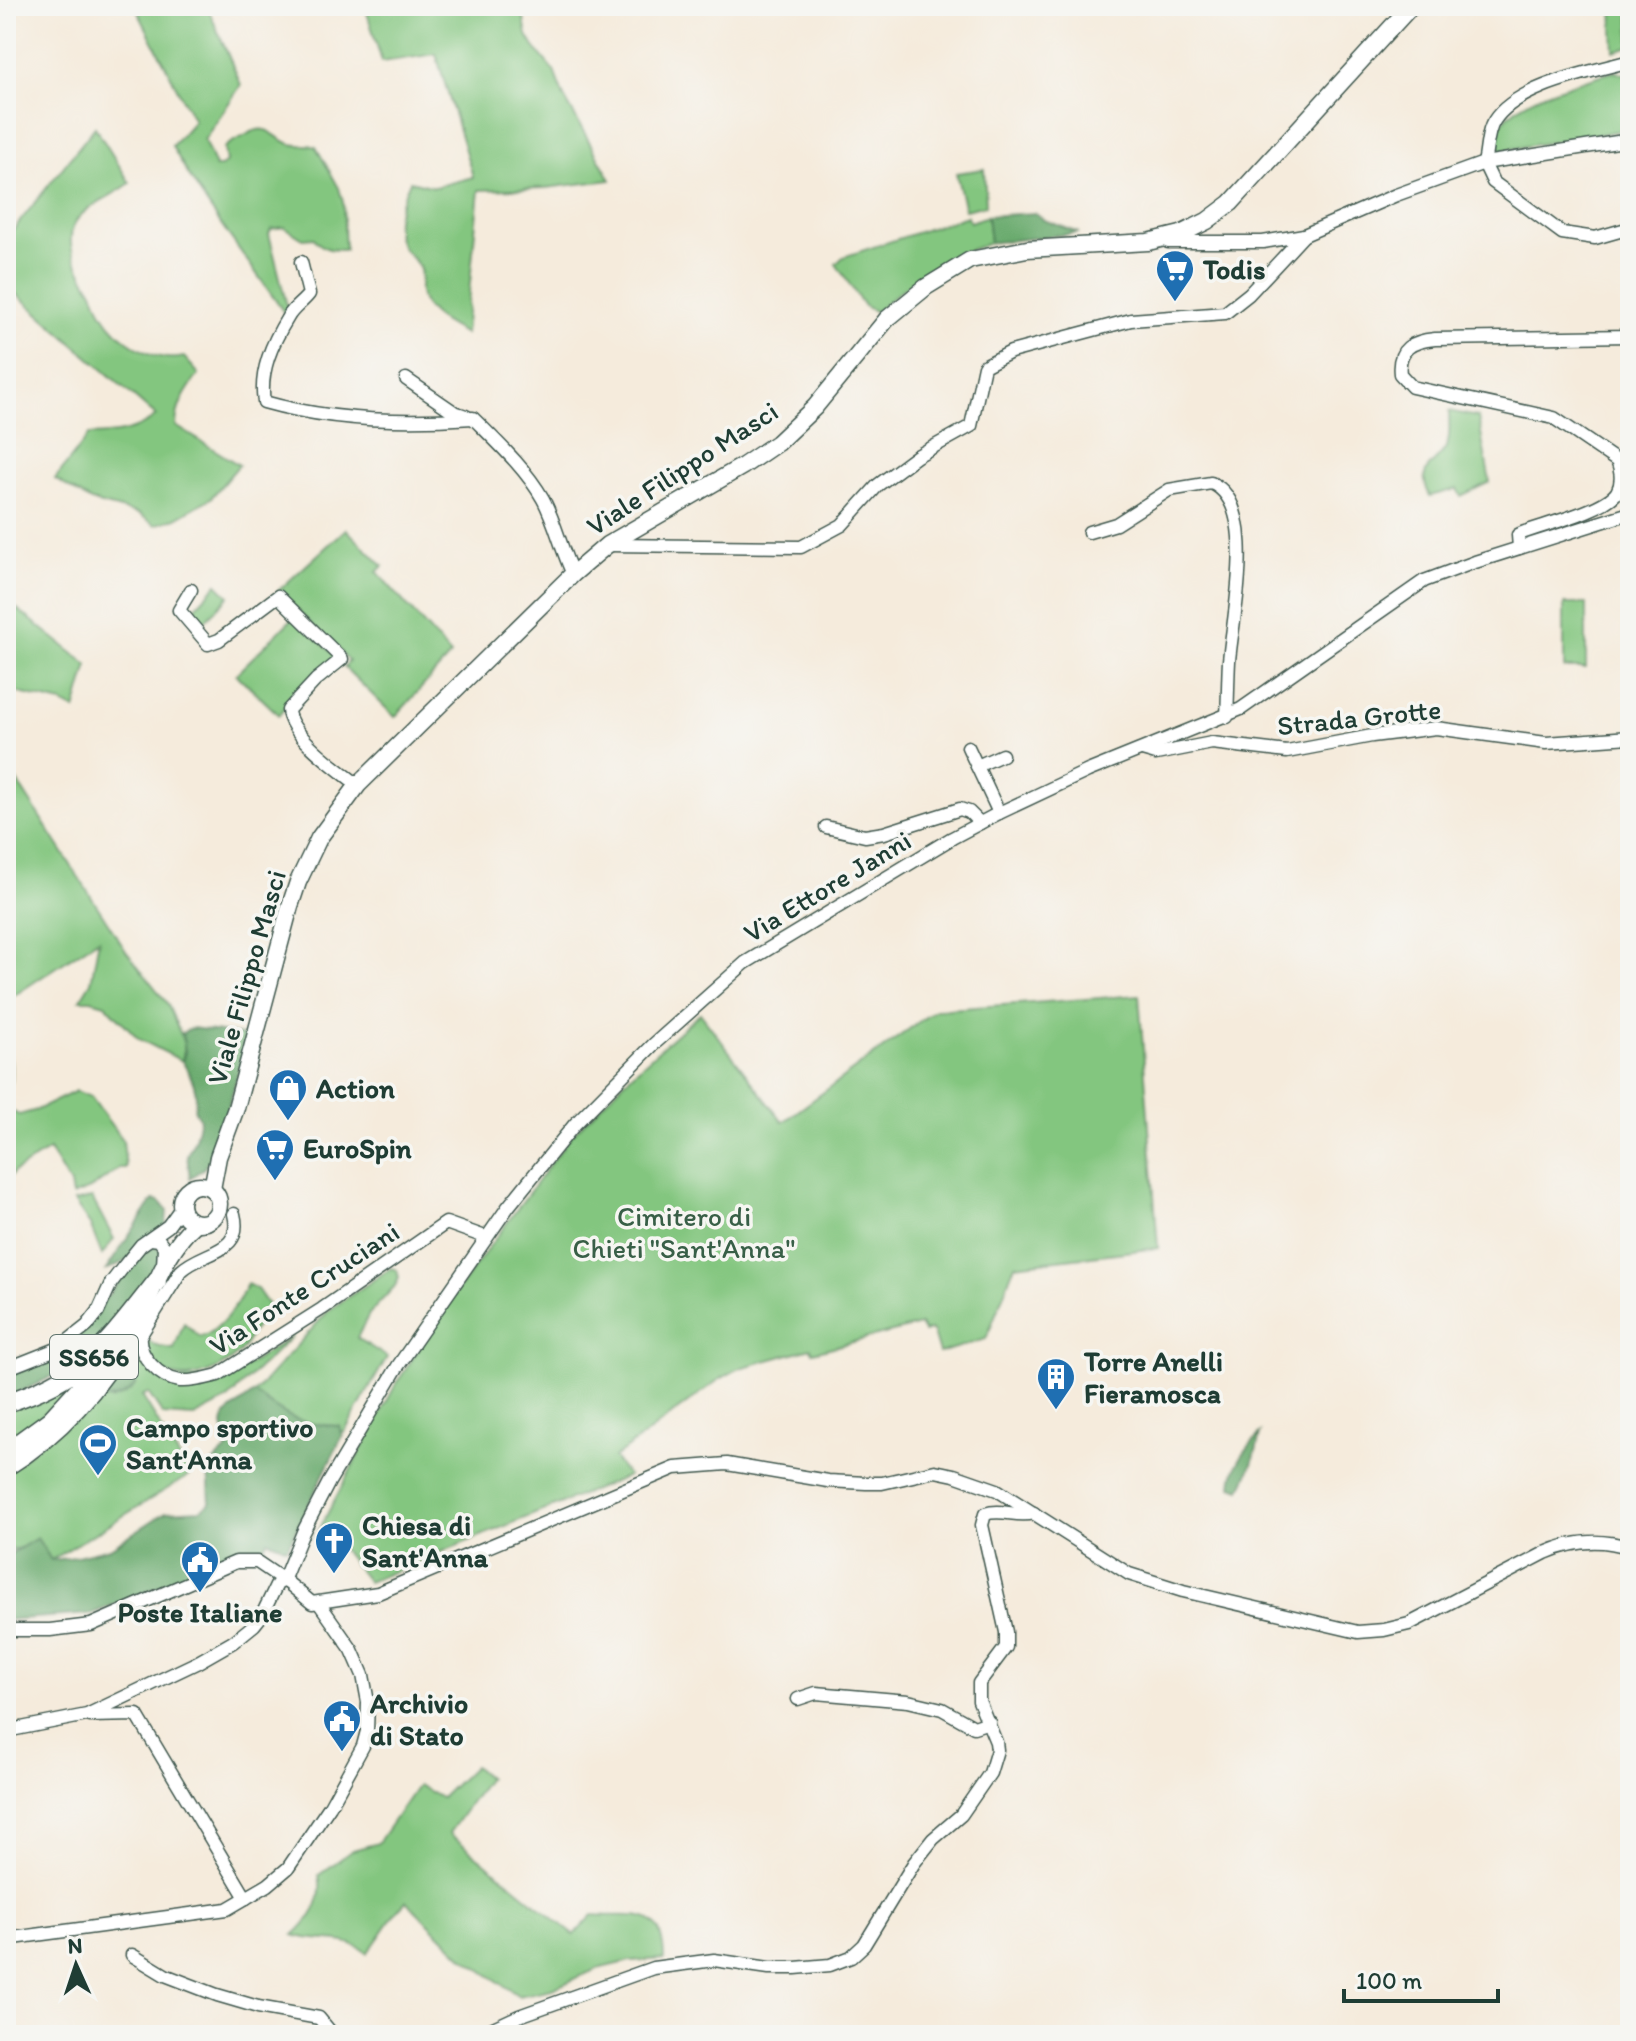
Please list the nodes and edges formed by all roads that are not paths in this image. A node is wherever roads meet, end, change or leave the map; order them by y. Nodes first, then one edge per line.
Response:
1 (1402, 9) edge
2 (1630, 61) edge
3 (1630, 140) edge
4 (1484, 163) junction
5 (1627, 230) edge
6 (1304, 235) junction
7 (1148, 242) junction
8 (301, 262) dead end
9 (1630, 336) edge
10 (406, 379) dead end
11 (473, 418) junction
12 (1630, 513) edge
13 (1089, 532) dead end
14 (607, 545) junction
15 (1519, 548) junction
16 (573, 574) junction
17 (191, 590) dead end
18 (1227, 717) junction
19 (1630, 737) edge
20 (968, 747) dead end
21 (1142, 750) junction
22 (1002, 755) dead end
23 (977, 766) junction
24 (358, 785) junction
25 (999, 813) junction
26 (980, 823) junction
27 (826, 827) dead end
28 (204, 1187) junction
29 (187, 1214) junction
30 (234, 1214) dead end
31 (485, 1237) junction
32 (151, 1239) junction
33 (160, 1275) junction
34 (6, 1369) edge
35 (6, 1403) edge
36 (6, 1451) edge
37 (6, 1468) edge
38 (1034, 1513) junction
39 (1630, 1548) edge
40 (283, 1581) junction
41 (316, 1603) junction
42 (6, 1630) edge
43 (798, 1699) dead end
44 (87, 1715) junction
45 (989, 1722) junction
46 (6, 1731) edge
47 (246, 1898) junction
48 (6, 1939) edge
49 (132, 1955) dead end
50 (333, 2035) edge
51 (478, 2035) edge

1 - 7 main road, Viale Filippo Masci
2 - 4 street
3 - 4 street
4 - 5 street
4 - 6 street
6 - 7 street
6 - 14 street
7 - 14 main road, Viale Filippo Masci
8 - 11 street
9 - 15 street
10 - 11 street
11 - 16 street
12 - 15 street, Via Ettore Janni
13 - 18 street
14 - 16 main road, Viale Filippo Masci
15 - 18 street, Via Ettore Janni
16 - 24 main road, Viale Filippo Masci
17 - 24 street
18 - 21 street, Via Ettore Janni
19 - 21 street, Strada Grotte
20 - 23 street
21 - 25 street, Via Ettore Janni
22 - 23 street
23 - 25 street
24 - 28 main road, Viale Filippo Masci
25 - 26 street, Via Ettore Janni
26 - 27 street
26 - 31 street, Via Ettore Janni
28 - 29 main road
28 - 29 main road
29 - 32 street
29 - 33 main road
30 - 31 street, Via Fonte Cruciani
31 - 40 street, Via Ettore Janni
32 - 33 street
32 - 34 street
33 - 35 highway, SS656
33 - 36 main road
33 - 37 main road
38 - 39 street
38 - 41 street
38 - 45 street
40 - 41 street
40 - 42 street
40 - 44 street, Via Ettore Janni
41 - 47 street
43 - 45 street
44 - 46 street
44 - 47 street
45 - 51 street
47 - 48 street
49 - 50 street

